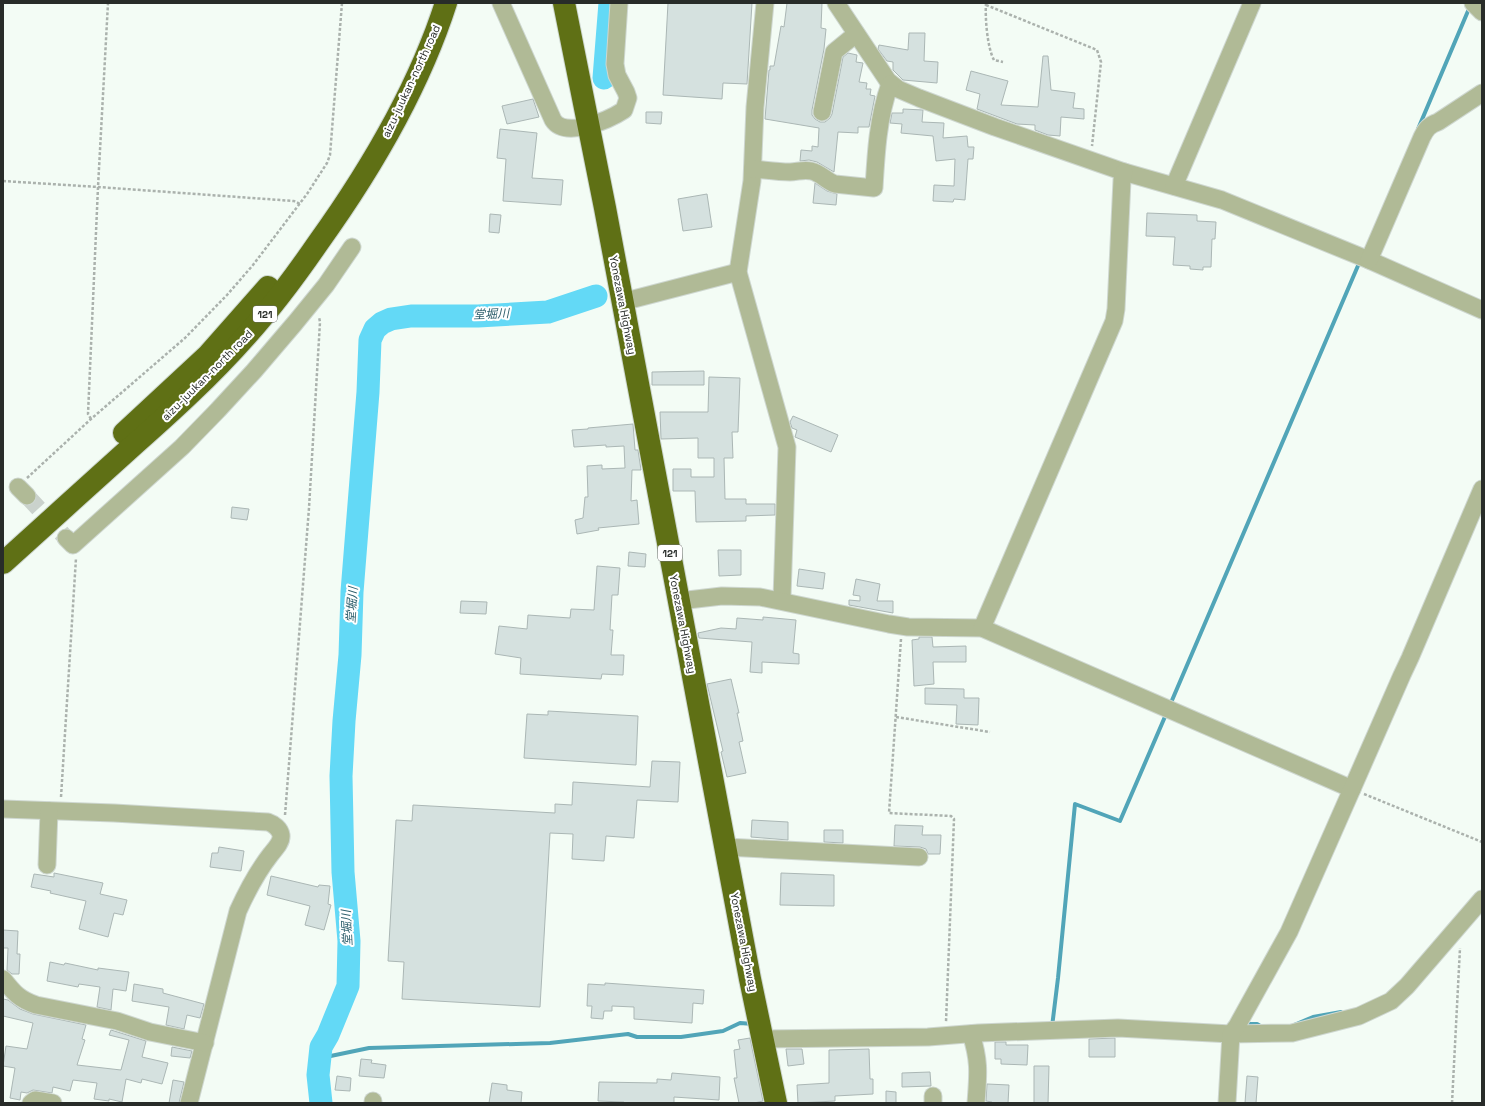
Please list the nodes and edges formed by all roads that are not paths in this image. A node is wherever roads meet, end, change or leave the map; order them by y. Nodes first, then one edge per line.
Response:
1 (430, 3) edge
2 (446, 3) edge
3 (501, 3) edge
4 (564, 3) edge
5 (620, 3) edge
6 (764, 3) edge
7 (836, 3) edge
8 (1252, 3) edge
9 (1474, 3) edge
10 (1482, 12) edge
11 (856, 34) junction
12 (890, 84) junction
13 (1482, 93) edge
14 (822, 112) dead end
15 (587, 125) junction
16 (753, 169) junction
17 (1124, 172) junction
18 (1174, 186) junction
19 (352, 246) dead end
20 (1369, 260) junction
21 (738, 272) junction
22 (622, 302) junction
23 (1482, 310) edge
24 (1482, 489) edge
25 (69, 542) road end
26 (3, 543) edge
27 (3, 563) edge
28 (782, 598) dead end
29 (679, 601) junction
30 (982, 628) junction
31 (1352, 789) junction
32 (3, 809) edge
33 (54, 811) junction
34 (726, 847) junction
35 (919, 857) dead end
36 (47, 865) dead end
37 (1482, 899) edge
38 (3, 979) edge
39 (971, 1034) junction
40 (1230, 1034) junction
41 (763, 1040) junction
42 (205, 1043) junction
43 (31, 1103) edge
44 (53, 1103) edge
45 (189, 1103) edge
46 (776, 1103) edge
47 (976, 1103) edge
48 (1227, 1103) edge

1 - 26 highway, aizu-juukan-north road / 121
2 - 27 highway, aizu-juukan-north road / 121
3 - 15 street
4 - 15 highway, Yonezawa Highway / 121
5 - 15 street
6 - 16 street
7 - 11 street
8 - 18 street
9 - 10 street
11 - 12 street
11 - 14 street
12 - 16 street
12 - 17 street
13 - 20 street
15 - 22 highway, Yonezawa Highway / 121
16 - 21 street
17 - 18 street
17 - 30 street
18 - 20 street
19 - 25 street
20 - 23 street
21 - 22 street
21 - 28 street
22 - 29 highway, Yonezawa Highway / 121
24 - 31 street
29 - 30 street
29 - 34 highway, Yonezawa Highway / 121
30 - 31 street
31 - 40 street
32 - 33 street
33 - 36 street
33 - 42 street
34 - 35 street
34 - 41 highway, Yonezawa Highway / 121
37 - 40 street
38 - 42 street
39 - 40 street
39 - 41 street
39 - 47 street
40 - 48 street
41 - 46 highway, Yonezawa Highway / 121
42 - 45 street
43 - 44 street

